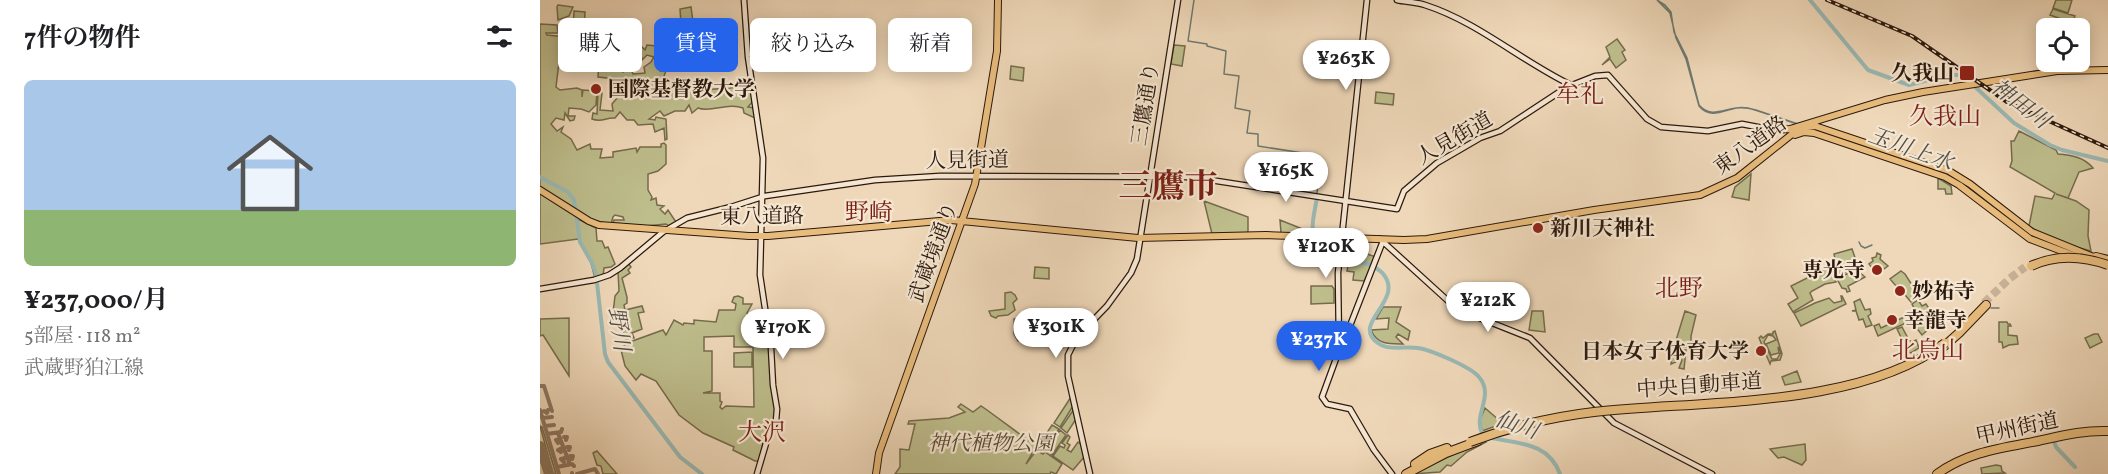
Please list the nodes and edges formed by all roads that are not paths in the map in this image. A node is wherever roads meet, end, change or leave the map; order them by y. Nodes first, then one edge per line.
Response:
1 (744, 0) edge
2 (997, 0) edge
3 (1178, 0) edge
4 (1367, 0) edge
5 (1397, 0) edge
6 (2108, 70) edge
7 (1571, 85) junction
8 (1806, 129) junction
9 (1773, 130) joint
10 (976, 176) junction
11 (1150, 176) junction
12 (540, 191) edge
13 (762, 196) junction
14 (1346, 200) junction
15 (576, 214) junction
16 (959, 222) junction
17 (665, 231) junction
18 (656, 234) junction
19 (761, 237) junction
20 (1141, 239) junction
21 (1342, 239) junction
22 (1378, 239) junction
23 (2066, 251) junction
24 (2041, 259) dead end
25 (2107, 263) edge
26 (540, 289) edge
27 (1339, 342) junction
28 (2108, 432) edge
29 (1468, 444) junction
30 (875, 473) edge
31 (1405, 473) edge
32 (757, 474) edge
33 (1090, 474) edge
34 (1392, 474) edge
35 (1712, 474) edge
36 (1938, 474) edge

1 - 13 main road
2 - 10 main road, 武蔵境通り
3 - 11 main road, 三鷹通り
4 - 14 main road
5 - 7 main road
6 - 9 main road, 人見街道
7 - 9 main road, 人見街道
7 - 14 main road, 人見街道
8 - 22 main road, 東八道路
8 - 22 main road, 東八道路
8 - 23 main road, 東八道路
8 - 23 main road, 東八道路
10 - 11 main road, 人見街道
10 - 13 main road, 人見街道
10 - 16 main road, 武蔵境通り
11 - 14 main road, 人見街道
11 - 20 main road, 三鷹通り
12 - 15 main road, 東八道路
13 - 17 main road, 人見街道
13 - 19 main road
14 - 21 main road
15 - 17 main road, 東八道路
15 - 18 main road, 東八道路
16 - 19 main road, 東八道路
16 - 20 main road, 東八道路
16 - 30 main road, 武蔵境通り
17 - 18 main road, 東八道路
17 - 19 main road, 東八道路
18 - 26 main road
19 - 32 main road
20 - 21 main road, 東八道路
20 - 33 main road, 三鷹通り
21 - 22 main road, 東八道路
21 - 27 main road
22 - 27 main road
22 - 35 main road
23 - 24 main road
23 - 25 highway, bridge
23 - 25 highway, bridge
27 - 34 main road
28 - 36 highway, 甲州街道
29 - 29 highway, 中央自動車道, bridge
29 - 31 highway, 中央自動車道

